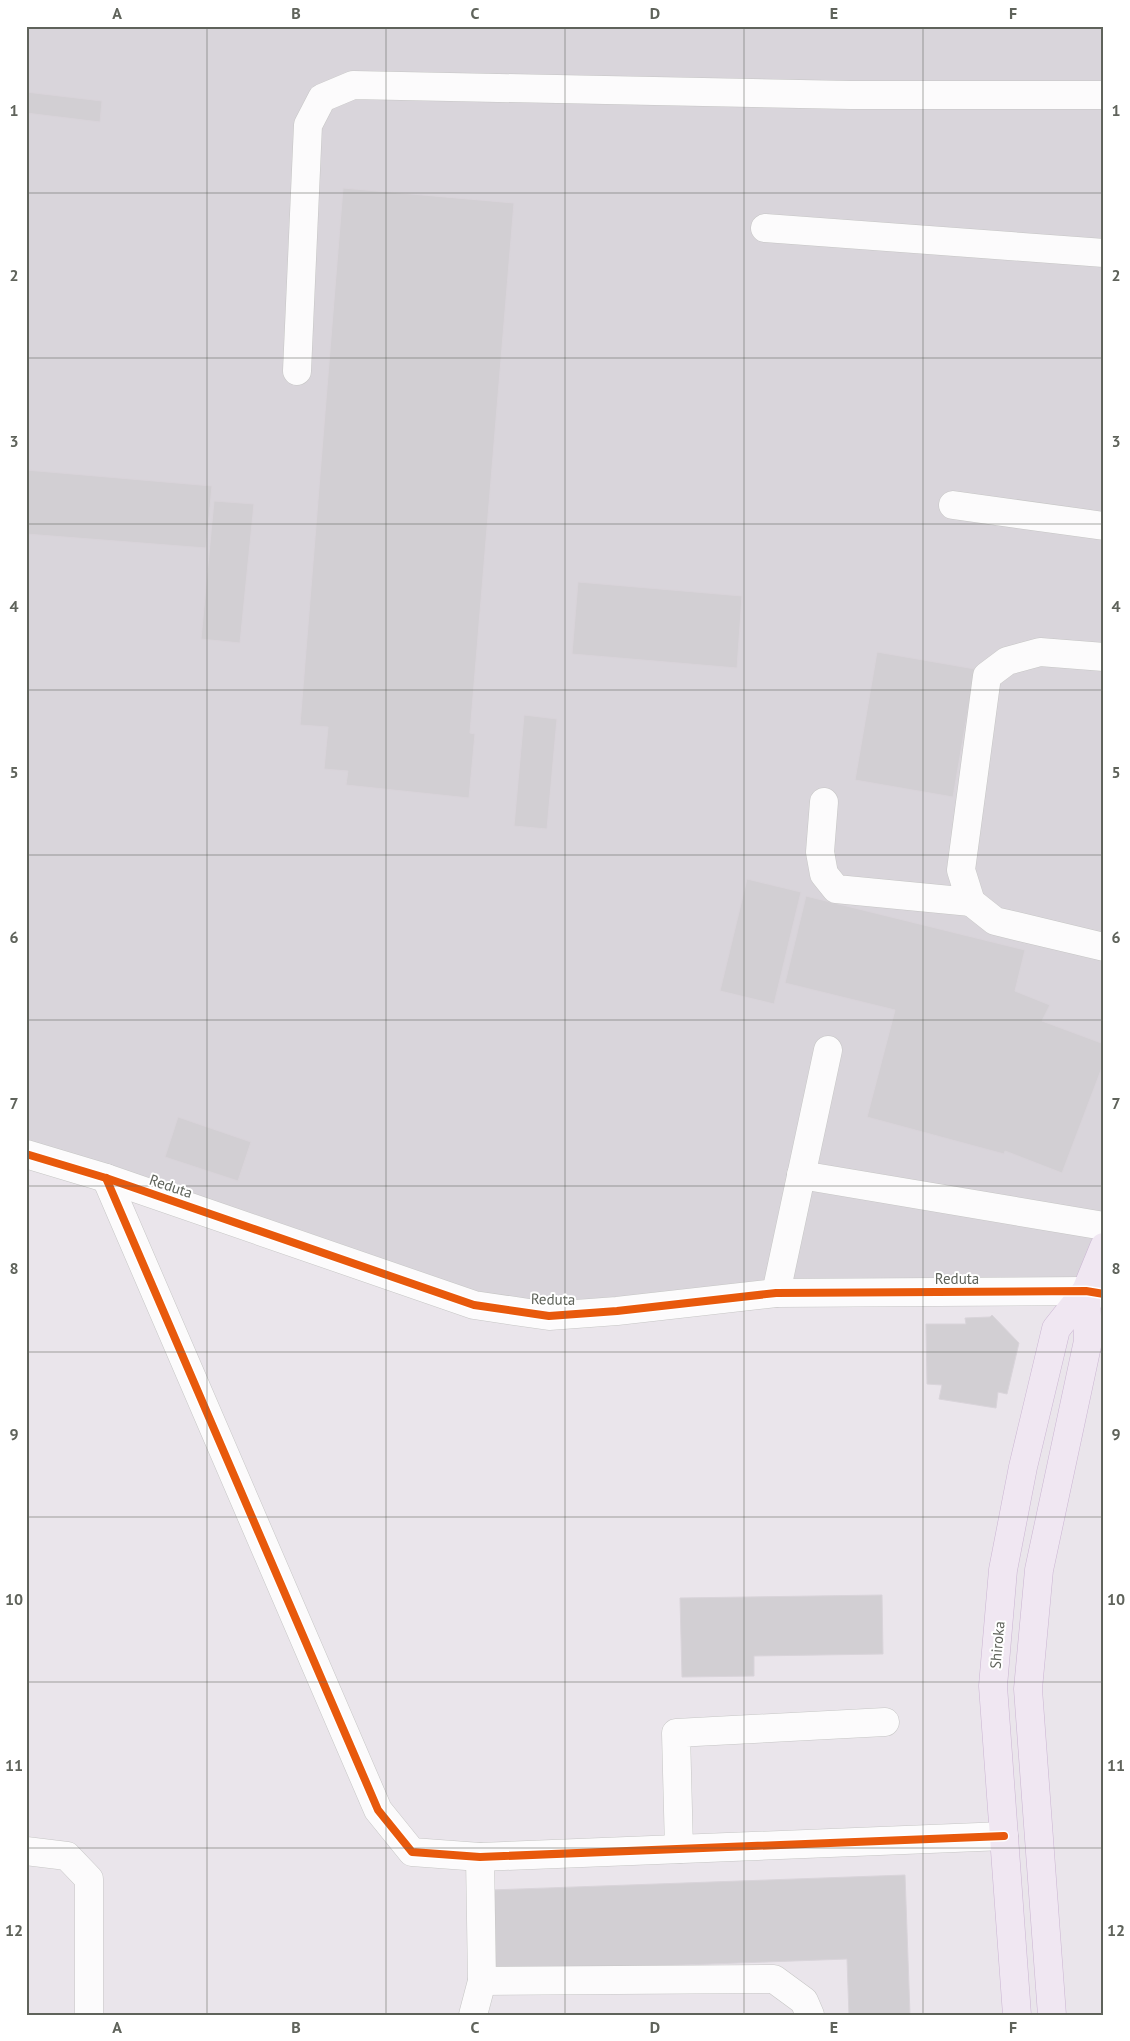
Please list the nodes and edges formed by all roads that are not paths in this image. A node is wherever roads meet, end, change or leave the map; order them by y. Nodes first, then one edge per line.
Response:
1 (1104, 94) edge
2 (765, 228) dead end
3 (1104, 253) edge
4 (297, 371) dead end
5 (953, 505) dead end
6 (1104, 526) edge
7 (1104, 657) edge
8 (824, 802) dead end
9 (972, 902) junction
10 (1104, 947) edge
11 (828, 1050) dead end
12 (26, 1154) edge
13 (801, 1175) junction
14 (106, 1178) junction
15 (1104, 1226) edge
16 (1104, 1247) edge
17 (776, 1293) junction
18 (1095, 1293) edge
19 (885, 1722) dead end
20 (1004, 1836) junction
21 (679, 1849) junction
22 (26, 1851) edge
23 (480, 1857) junction
24 (482, 1981) junction
25 (89, 2015) edge
26 (473, 2015) edge
27 (810, 2015) edge
28 (1017, 2015) edge
29 (1052, 2015) edge

1 - 4 street
2 - 3 street
5 - 6 street
7 - 9 street
8 - 9 street
9 - 10 street
11 - 13 street
12 - 14 street, Reduta
13 - 15 street
13 - 17 street
14 - 17 street, Reduta
14 - 23 street
16 - 18 main road, Shiroka
17 - 18 street, Reduta
18 - 20 main road, Shiroka
18 - 29 main road, Shiroka
19 - 21 street
20 - 21 street
20 - 28 main road, Shiroka
21 - 23 street
22 - 25 street
23 - 24 street
24 - 26 street
24 - 27 street

